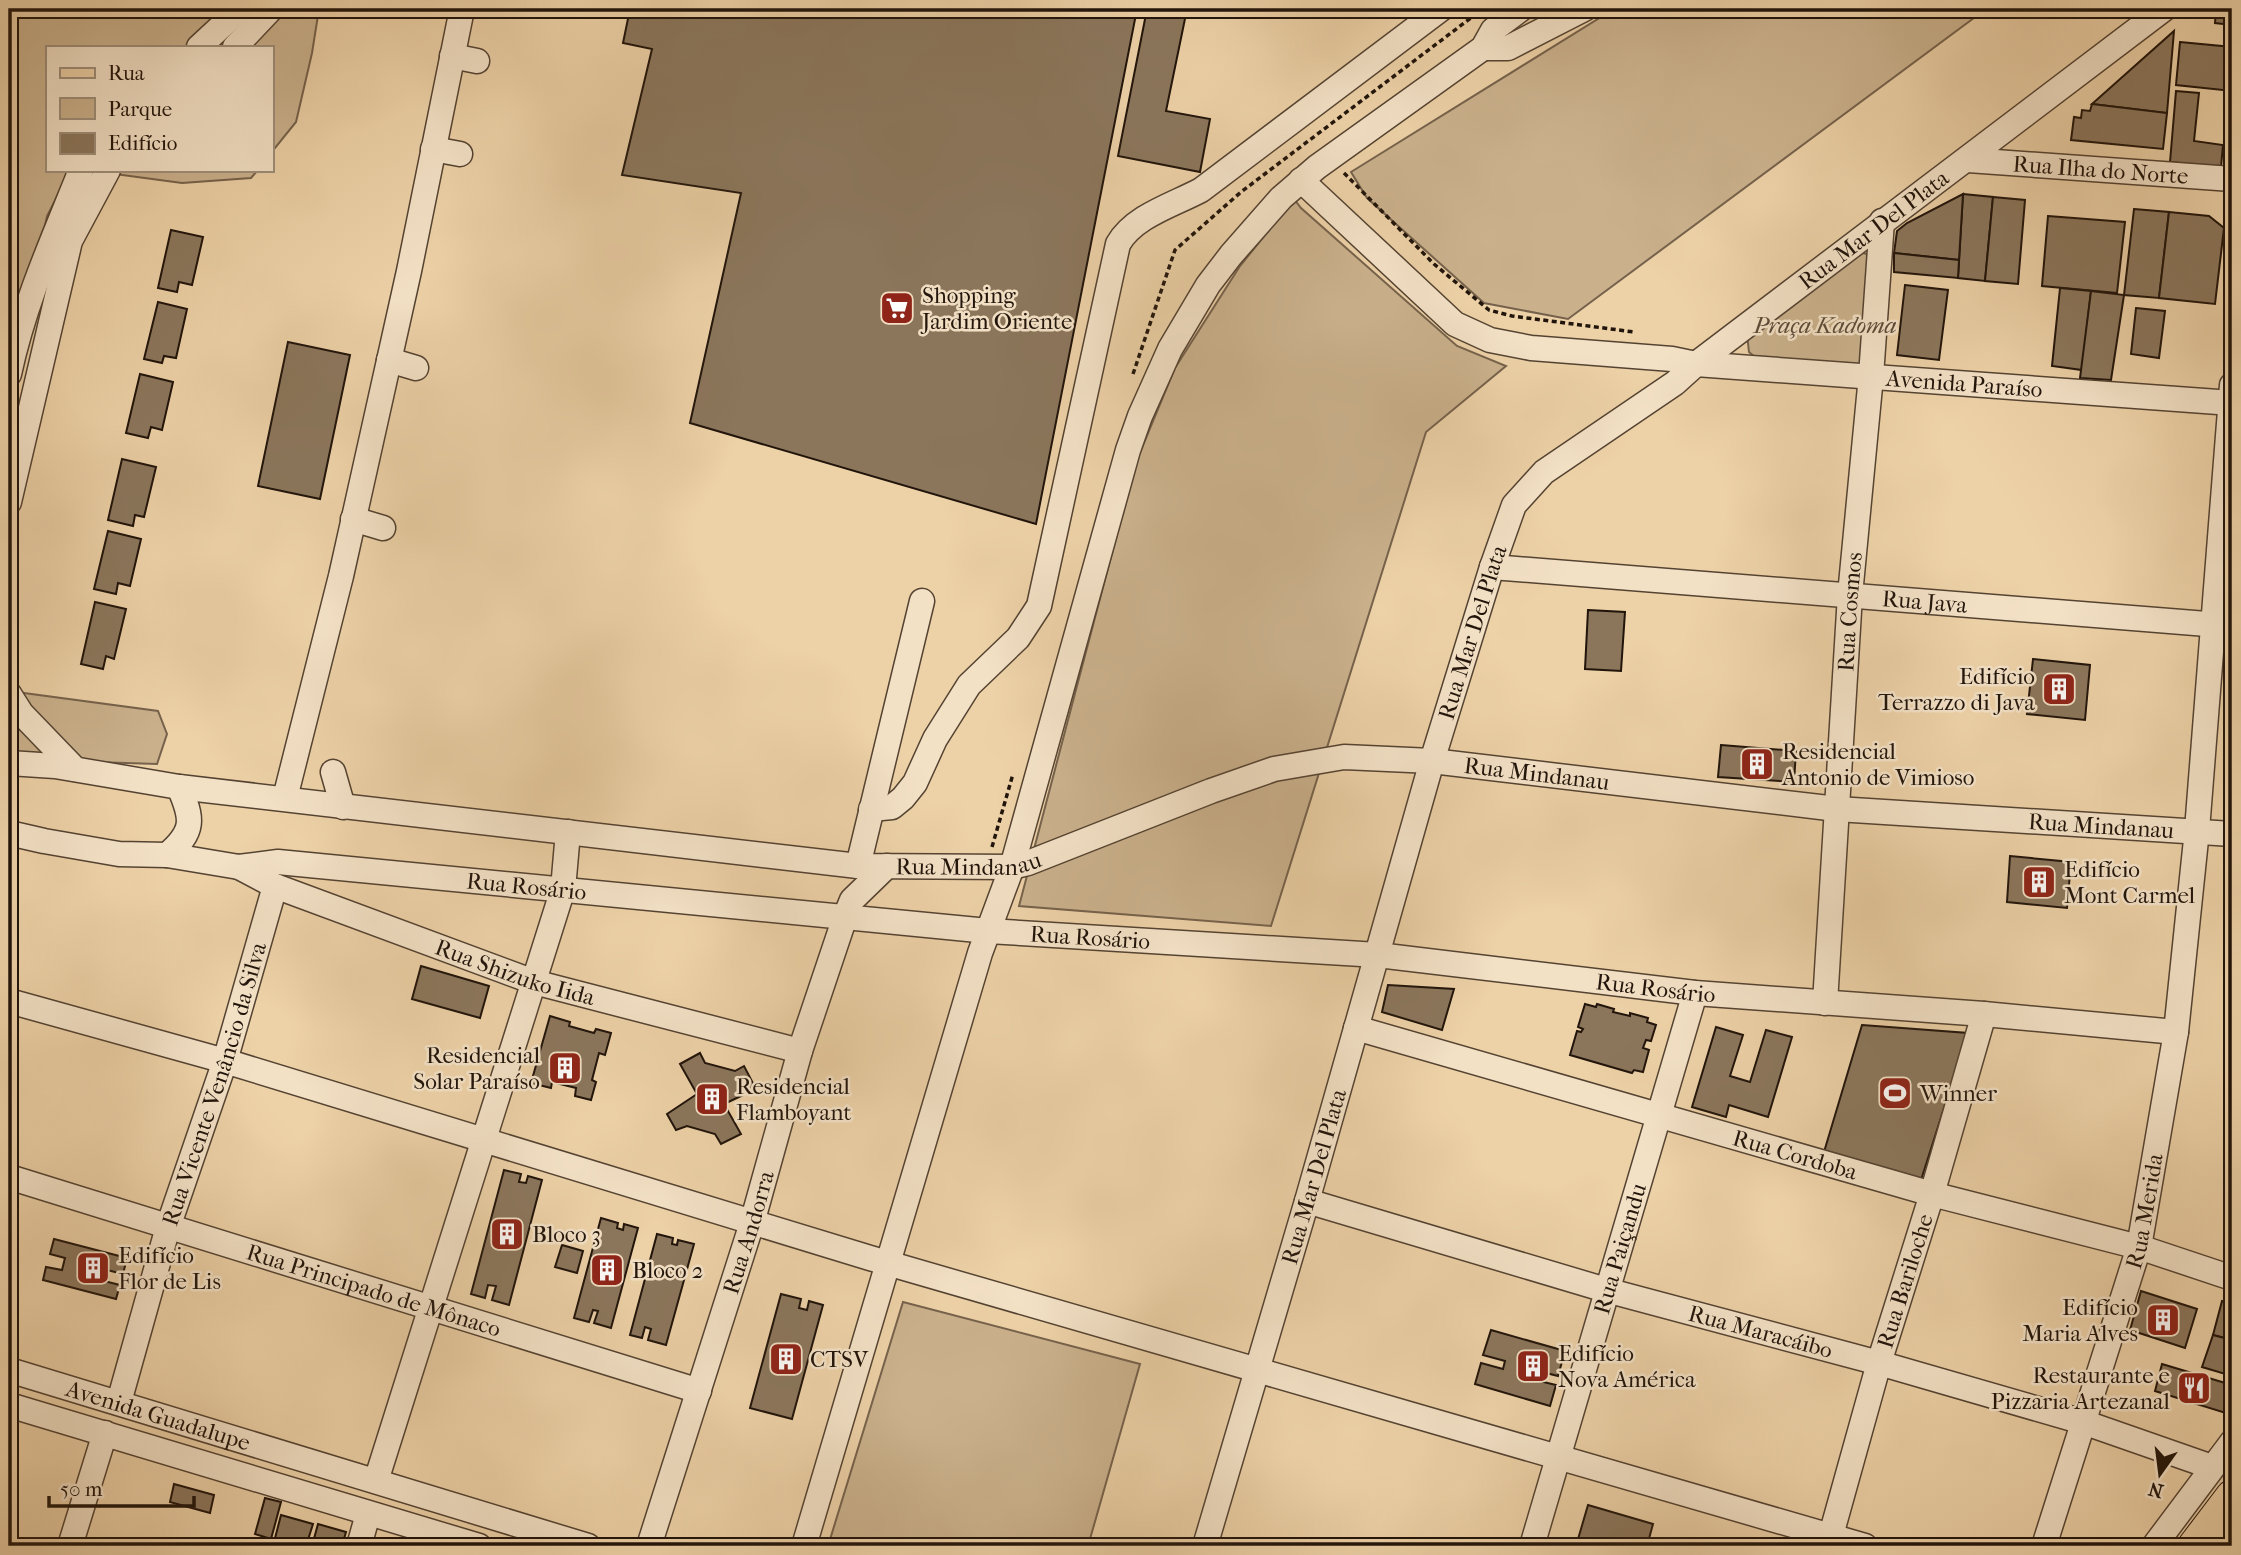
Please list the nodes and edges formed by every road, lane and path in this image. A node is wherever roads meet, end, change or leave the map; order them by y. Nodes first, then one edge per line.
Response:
1 (240, 9) edge
2 (271, 9) edge
3 (462, 9) edge
4 (1441, 9) edge
5 (1521, 9) edge
6 (1584, 9) edge
7 (2164, 9) edge
8 (200, 46) edge
9 (235, 46) edge
10 (1483, 48) junction
11 (452, 55) junction
12 (477, 61) dead end
13 (433, 149) junction
14 (460, 155) dead end
15 (1330, 158) junction
16 (1968, 160) junction
17 (80, 172) edge
18 (107, 172) edge
19 (2232, 179) edge
20 (1301, 180) junction
21 (1882, 221) junction
22 (1642, 333) dead end
23 (389, 360) junction
24 (1696, 364) junction
25 (416, 368) dead end
26 (9, 374) edge
27 (1871, 376) junction
28 (2232, 397) edge
29 (9, 502) edge
30 (354, 519) junction
31 (383, 528) dead end
32 (1492, 567) junction
33 (1850, 596) junction
34 (922, 601) dead end
35 (2223, 625) edge
36 (9, 694) edge
37 (1432, 761) junction
38 (9, 763) edge
39 (75, 769) junction
40 (333, 772) dead end
41 (178, 787) junction
42 (285, 798) junction
43 (343, 807) junction
44 (871, 809) junction
45 (1837, 809) junction
46 (2197, 830) junction
47 (568, 832) junction
48 (9, 833) edge
49 (2232, 834) edge
50 (167, 855) junction
51 (858, 866) junction
52 (887, 866) junction
53 (239, 867) junction
54 (1012, 867) junction
55 (275, 886) junction
56 (563, 889) junction
57 (845, 917) junction
58 (988, 931) junction
59 (1378, 955) junction
60 (534, 982) junction
61 (1695, 993) junction
62 (9, 1001) edge
63 (1825, 1003) junction
64 (1984, 1014) junction
65 (1356, 1028) junction
66 (2176, 1032) junction
67 (800, 1051) junction
68 (225, 1060) junction
69 (1658, 1116) junction
70 (482, 1141) junction
71 (9, 1177) edge
72 (1932, 1194) junction
73 (1307, 1201) junction
74 (752, 1223) junction
75 (168, 1227) junction
76 (2139, 1247) junction
77 (887, 1263) junction
78 (2232, 1278) edge
79 (1606, 1290) junction
80 (432, 1308) junction
81 (1880, 1363) junction
82 (9, 1370) edge
83 (1257, 1371) junction
84 (699, 1391) junction
85 (119, 1402) junction
86 (9, 1405) edge
87 (2083, 1422) junction
88 (105, 1433) junction
89 (2232, 1442) edge
90 (1558, 1457) junction
91 (2212, 1467) junction
92 (376, 1481) junction
93 (2232, 1496) edge
94 (368, 1514) junction
95 (1829, 1541) edge
96 (2215, 1543) edge
97 (1211, 1545) edge
98 (70, 1546) edge
99 (359, 1546) edge
100 (479, 1546) edge
101 (588, 1546) edge
102 (649, 1546) edge
103 (804, 1546) edge
104 (1532, 1546) edge
105 (1865, 1546) edge
106 (2044, 1546) edge
107 (2154, 1546) edge
108 (2168, 1546) edge

1 - 8 street
2 - 9 street
3 - 11 street
4 - 44 street
5 - 10 street
6 - 10 street
7 - 16 street, Rua Mar Del Plata
10 - 15 street
11 - 12 street
11 - 13 street
13 - 14 street
13 - 23 street
15 - 20 street
15 - 22 path
16 - 19 street, Rua Ilha do Norte
16 - 21 street, Rua Mar Del Plata
17 - 26 street
18 - 29 street
20 - 24 street, Avenida Paraíso
20 - 54 street
21 - 24 street, Rua Mar Del Plata
21 - 27 street, Rua Cosmos
23 - 25 street
23 - 30 street
24 - 27 street, Avenida Paraíso
24 - 32 street, Rua Mar Del Plata
27 - 28 street, Avenida Paraíso
27 - 33 street, Rua Cosmos
28 - 35 street, Rua Merida
30 - 31 street
30 - 42 street
32 - 33 street, Rua Java
32 - 37 street, Rua Mar Del Plata
33 - 35 street, Rua Java
33 - 45 street, Rua Cosmos
34 - 44 street
35 - 46 street, Rua Merida
36 - 39 street
37 - 45 street, Rua Mindanau
37 - 54 street, Rua Mindanau
37 - 59 street, Rua Mar Del Plata
38 - 39 street
39 - 41 street
40 - 43 street
41 - 42 street
41 - 50 street
42 - 43 street, Rua Mindanau
43 - 47 street, Rua Mindanau
44 - 51 street
45 - 46 street, Rua Mindanau
45 - 63 street, Rua Cosmos
46 - 49 street, Rua Mindanau
46 - 66 street, Rua Merida
47 - 51 street, Rua Mindanau
47 - 56 street
48 - 50 street, Rua Rosário
50 - 53 street, Rua Rosário
51 - 52 street, Rua Mindanau
52 - 54 street, Rua Mindanau
52 - 57 street, Rua Andorra
53 - 55 street, Rua Shizuko Iida
53 - 56 street, Rua Rosário
54 - 58 street
55 - 60 street, Rua Shizuko Iida
55 - 68 street, Rua Vicente Venâncio da Silva
56 - 57 street, Rua Rosário
56 - 60 street
57 - 58 street, Rua Rosário
57 - 67 street, Rua Andorra
58 - 59 street, Rua Rosário
58 - 77 street
59 - 61 street, Rua Rosário
59 - 65 street, Rua Mar Del Plata
60 - 67 street, Rua Shizuko Iida
60 - 70 street
61 - 63 street, Rua Rosário
61 - 69 street, Rua Paiçandu
62 - 68 street
63 - 64 street, Rua Rosário
64 - 66 street, Rua Rosário
64 - 72 street, Rua Bariloche
65 - 69 street, Rua Cordoba
65 - 73 street, Rua Mar Del Plata
66 - 76 street, Rua Merida
67 - 74 street, Rua Andorra
68 - 70 street
68 - 75 street, Rua Vicente Venâncio da Silva
69 - 72 street, Rua Cordoba
69 - 79 street, Rua Paiçandu
70 - 74 street
70 - 80 street
71 - 75 street, Rua Principado de Mônaco
72 - 76 street, Rua Cordoba
72 - 81 street, Rua Bariloche
73 - 79 street, Rua Maracáibo
73 - 83 street, Rua Mar Del Plata
74 - 77 street
74 - 84 street, Rua Andorra
75 - 80 street, Rua Principado de Mônaco
75 - 85 street, Rua Vicente Venâncio da Silva
76 - 78 street, Rua Cordoba
76 - 87 street, Rua Merida
77 - 83 street
77 - 103 street
79 - 81 street, Rua Maracáibo
79 - 90 street, Rua Paiçandu
80 - 84 street, Rua Principado de Mônaco
80 - 92 street
81 - 87 street, Rua Maracáibo
81 - 95 street, Rua Bariloche
82 - 85 street, Avenida Guadalupe
83 - 90 street
83 - 97 street, Rua Mar Del Plata
84 - 102 street, Rua Andorra
85 - 92 street, Avenida Guadalupe
86 - 88 street, Avenida Guadalupe
87 - 91 street, Rua Maracáibo
87 - 106 street, Rua Merida
88 - 94 street, Avenida Guadalupe
88 - 98 street
89 - 91 street
90 - 95 street
90 - 104 street, Rua Paiçandu
91 - 107 street
92 - 101 street, Avenida Guadalupe
93 - 96 main road
94 - 99 street
94 - 100 street, Avenida Guadalupe
95 - 105 street
96 - 108 main road

